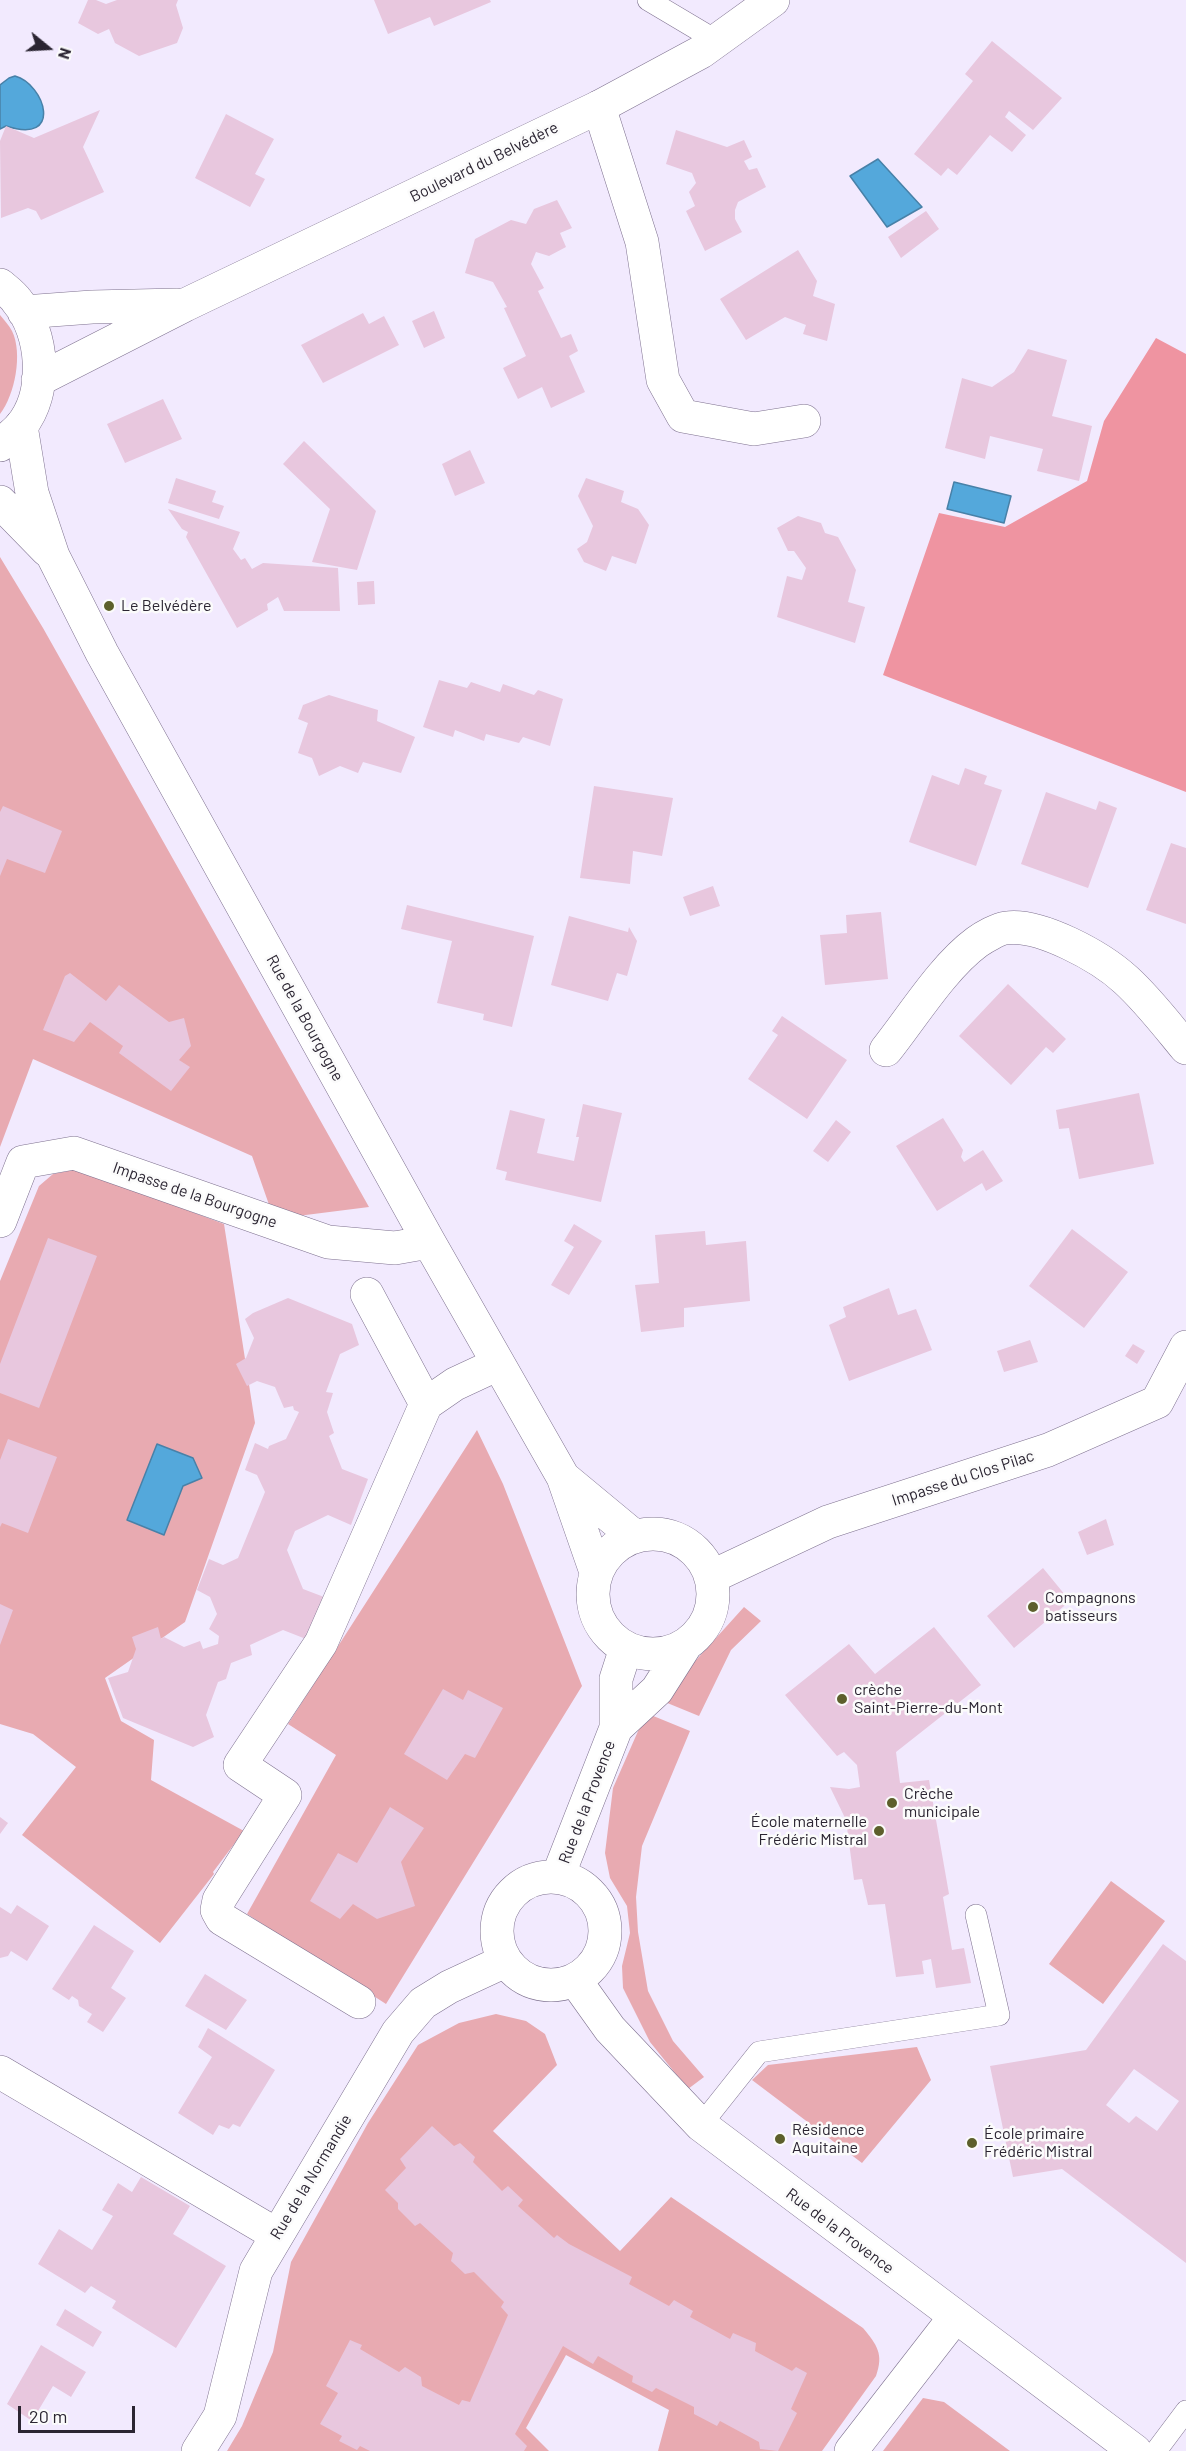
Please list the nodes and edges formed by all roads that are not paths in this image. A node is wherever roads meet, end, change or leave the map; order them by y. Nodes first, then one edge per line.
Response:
1 (648, 0) edge
2 (773, 0) edge
3 (717, 41) junction
4 (599, 107) junction
5 (0, 285) edge
6 (185, 304) junction
7 (24, 312) junction
8 (38, 380) junction
9 (804, 421) dead end
10 (11, 435) edge
11 (0, 502) edge
12 (53, 556) junction
13 (1186, 1048) edge
14 (886, 1050) dead end
15 (0, 1221) edge
16 (429, 1242) junction
17 (367, 1294) dead end
18 (1186, 1347) edge
19 (498, 1364) junction
20 (426, 1404) junction
21 (563, 1477) junction
22 (634, 1536) junction
23 (597, 1572) junction
24 (711, 1577) junction
25 (685, 1646) junction
26 (626, 1648) junction
27 (616, 1728) junction
28 (558, 1876) junction
29 (976, 1916) dead end
30 (505, 1961) junction
31 (575, 1980) junction
32 (359, 2002) dead end
33 (0, 2072) edge
34 (701, 2125) junction
35 (277, 2235) junction
36 (955, 2317) junction
37 (1186, 2411) edge
38 (198, 2451) edge
39 (851, 2451) edge
40 (1135, 2451) edge
41 (1156, 2451) edge

1 - 3 lane
2 - 3 street, Boulevard du Belvédère
3 - 4 street, Boulevard du Belvédère
4 - 6 street, Boulevard du Belvédère
4 - 9 street
5 - 7 street
6 - 7 street, Boulevard du Belvédère
6 - 8 street, Boulevard du Belvédère
7 - 8 street
8 - 10 street
10 - 12 street, Rue de la Bourgogne
11 - 12 street, Rue de la Bourgogne
12 - 16 street, Rue de la Bourgogne
13 - 14 street
15 - 16 street, Impasse de la Bourgogne
16 - 19 street, Rue de la Bourgogne
17 - 20 street
18 - 24 street, Impasse du Clos Pilac
19 - 20 street
19 - 21 street, Rue de la Bourgogne
20 - 32 street
21 - 22 street, Rue de la Bourgogne
21 - 23 street, Rue de la Bourgogne
22 - 23 street
22 - 24 street
23 - 26 street
24 - 25 street
25 - 26 street
25 - 27 street, Rue de la Provence
26 - 27 street, Rue de la Provence
27 - 28 street, Rue de la Provence
28 - 30 street
28 - 31 street
29 - 34 lane
30 - 31 street
30 - 35 street, Rue de la Normandie
31 - 34 street, Rue de la Provence
33 - 35 street
34 - 36 street, Rue de la Provence
35 - 38 street, Rue de la Normandie
36 - 39 street
36 - 40 street, Rue de la Provence
37 - 41 lane

